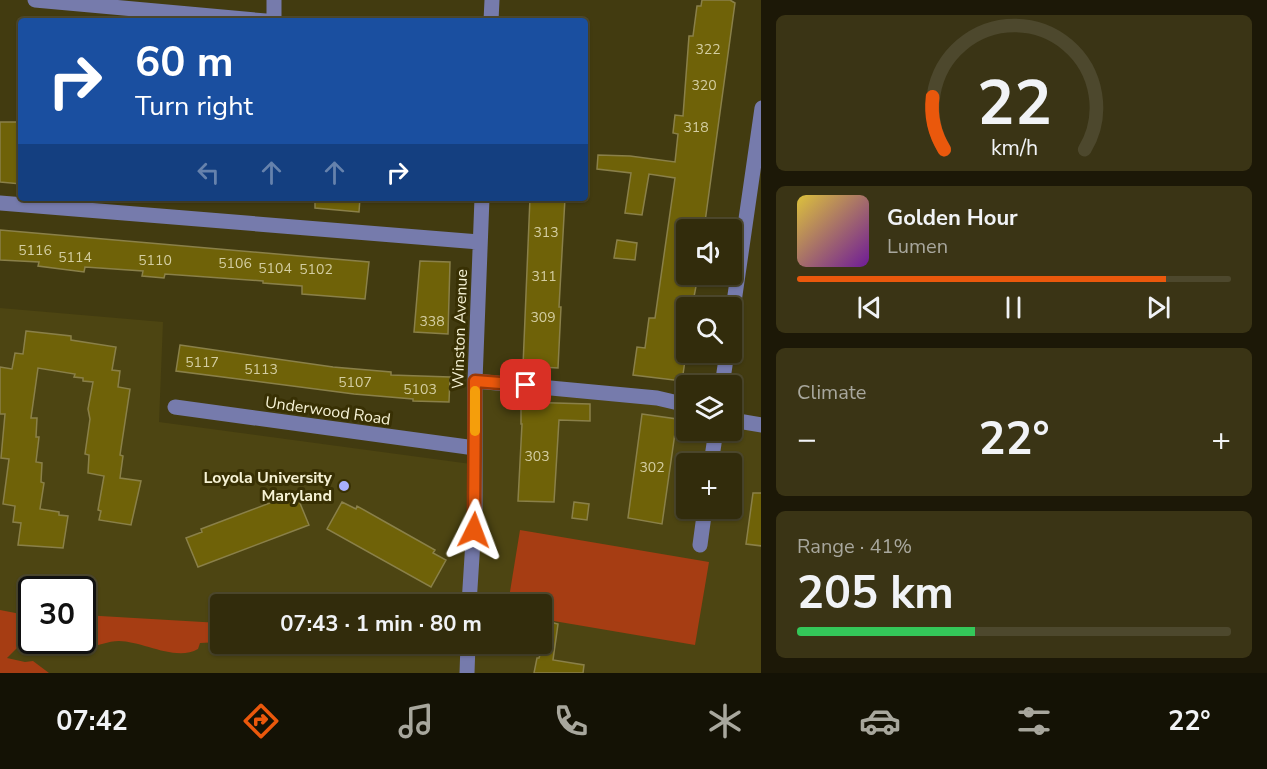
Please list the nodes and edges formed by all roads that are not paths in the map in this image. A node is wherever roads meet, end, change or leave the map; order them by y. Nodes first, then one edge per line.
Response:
1 (35, 0) edge
2 (274, 0) edge
3 (492, 0) edge
4 (233, 18) edge
5 (274, 18) edge
6 (491, 18) edge
7 (761, 115) edge
8 (482, 201) edge
9 (0, 203) edge
10 (479, 242) junction
11 (735, 297) edge
12 (475, 381) junction
13 (676, 402) edge
14 (175, 407) dead end
15 (742, 422) edge
16 (761, 425) edge
17 (475, 448) junction
18 (704, 519) edge
19 (700, 545) dead end
20 (470, 594) edge
21 (468, 654) edge
22 (467, 673) edge

1 - 4 street
2 - 5 street
3 - 6 street
7 - 11 street
8 - 10 street, Winston Avenue
9 - 10 street
10 - 12 street, Winston Avenue
12 - 13 street
12 - 17 street, Winston Avenue
14 - 17 street, Underwood Road
15 - 16 street
17 - 20 street, Winston Avenue
18 - 19 street
21 - 22 street

